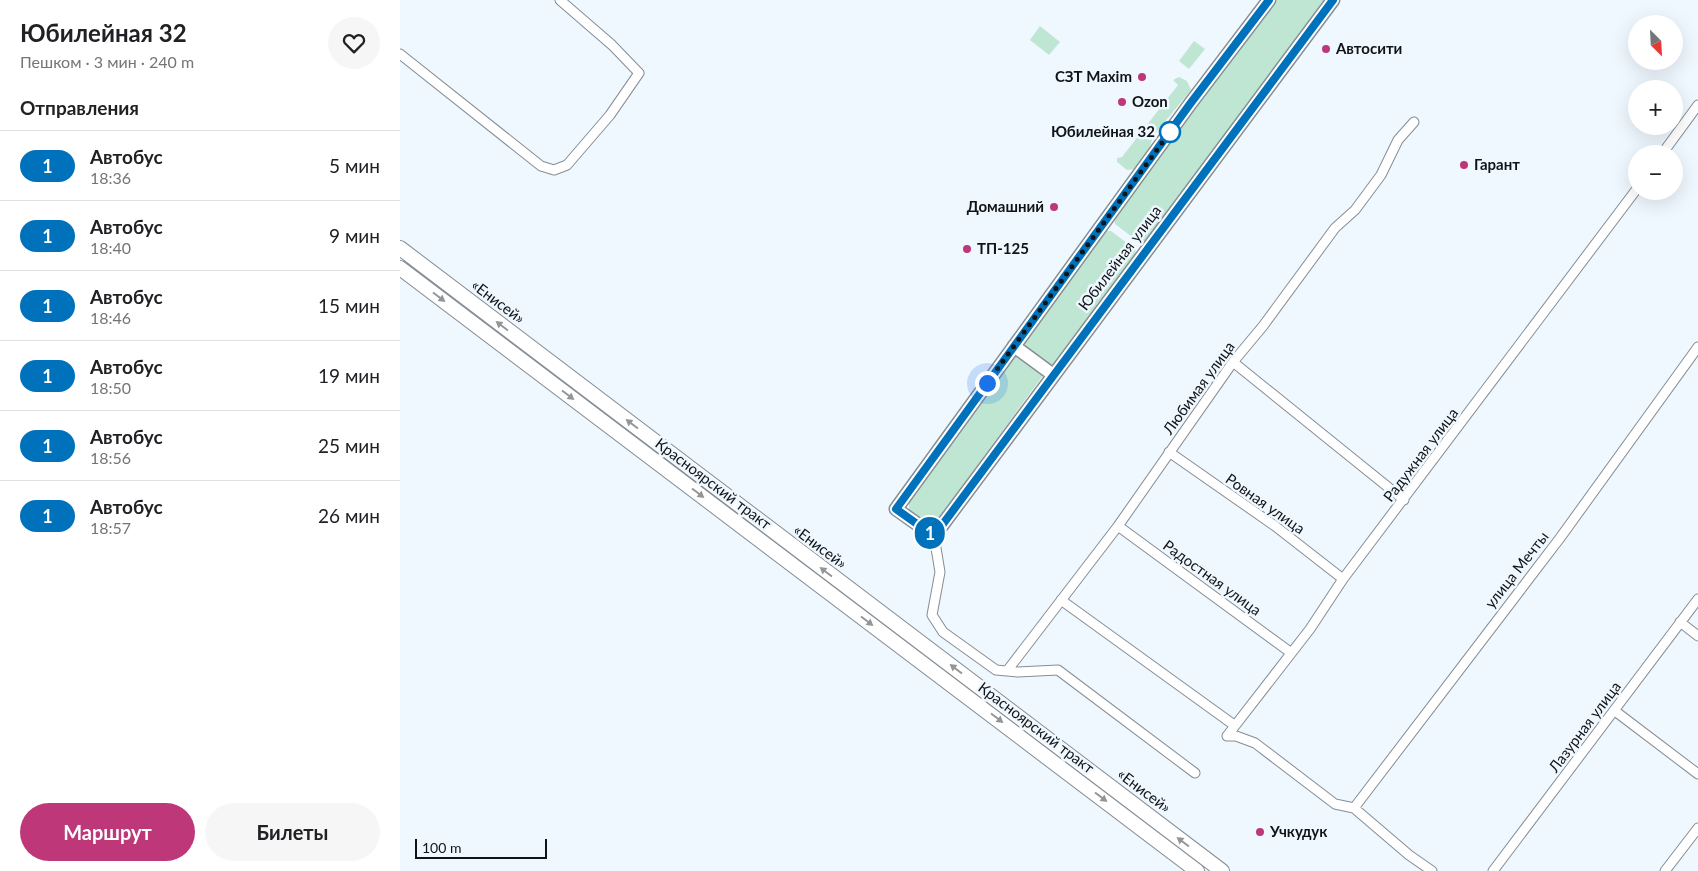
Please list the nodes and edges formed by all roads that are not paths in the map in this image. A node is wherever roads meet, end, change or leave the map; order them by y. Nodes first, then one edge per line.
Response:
1 (560, 0) edge
2 (1269, 0) edge
3 (1333, 0) edge
4 (400, 54) edge
5 (1698, 105) edge
6 (1414, 122) dead end
7 (1669, 145) edge
8 (1629, 200) edge
9 (400, 248) edge
10 (400, 268) edge
11 (1014, 346) junction
12 (1698, 347) edge
13 (1233, 362) junction
14 (1052, 374) junction
15 (1169, 452) junction
16 (1404, 500) junction
17 (1118, 526) junction
18 (934, 536) junction
19 (1343, 580) junction
20 (1698, 599) edge
21 (1061, 600) junction
22 (1680, 622) junction
23 (1698, 636) edge
24 (1290, 652) junction
25 (1007, 671) junction
26 (1615, 711) junction
27 (1234, 725) junction
28 (1195, 773) dead end
29 (1698, 774) edge
30 (1354, 808) junction
31 (1698, 828) edge
32 (1197, 871) edge
33 (1222, 871) edge
34 (1432, 871) edge
35 (1493, 871) edge
36 (1665, 871) edge

1 - 4 street
2 - 11 main road
3 - 14 main road, Юбилейная улица
5 - 7 street
6 - 13 street, Любимая улица
8 - 16 street, Радужная улица
33 -> 9 highway, «Енисей»
10 -> 32 highway, Красноярский тракт
11 - 14 main road
11 - 18 main road
12 - 30 street, улица Мечты
13 - 15 street, Любимая улица
13 - 16 street
14 - 18 main road, Юбилейная улица
15 - 17 street, Любимая улица
15 - 19 street, Ровная улица
16 - 19 street, Радужная улица
17 - 21 street, Любимая улица
17 - 24 street, Радостная улица
18 - 25 street
19 - 24 street, Радужная улица
20 - 22 street, Лазурная улица
21 - 25 street, Любимая улица
21 - 27 street
22 - 23 street
22 - 26 street, Лазурная улица
24 - 27 street, Радужная улица
25 - 28 street
26 - 29 street
26 - 35 street, Лазурная улица
27 - 30 street, Радужная улица
30 - 34 street
31 - 36 street

